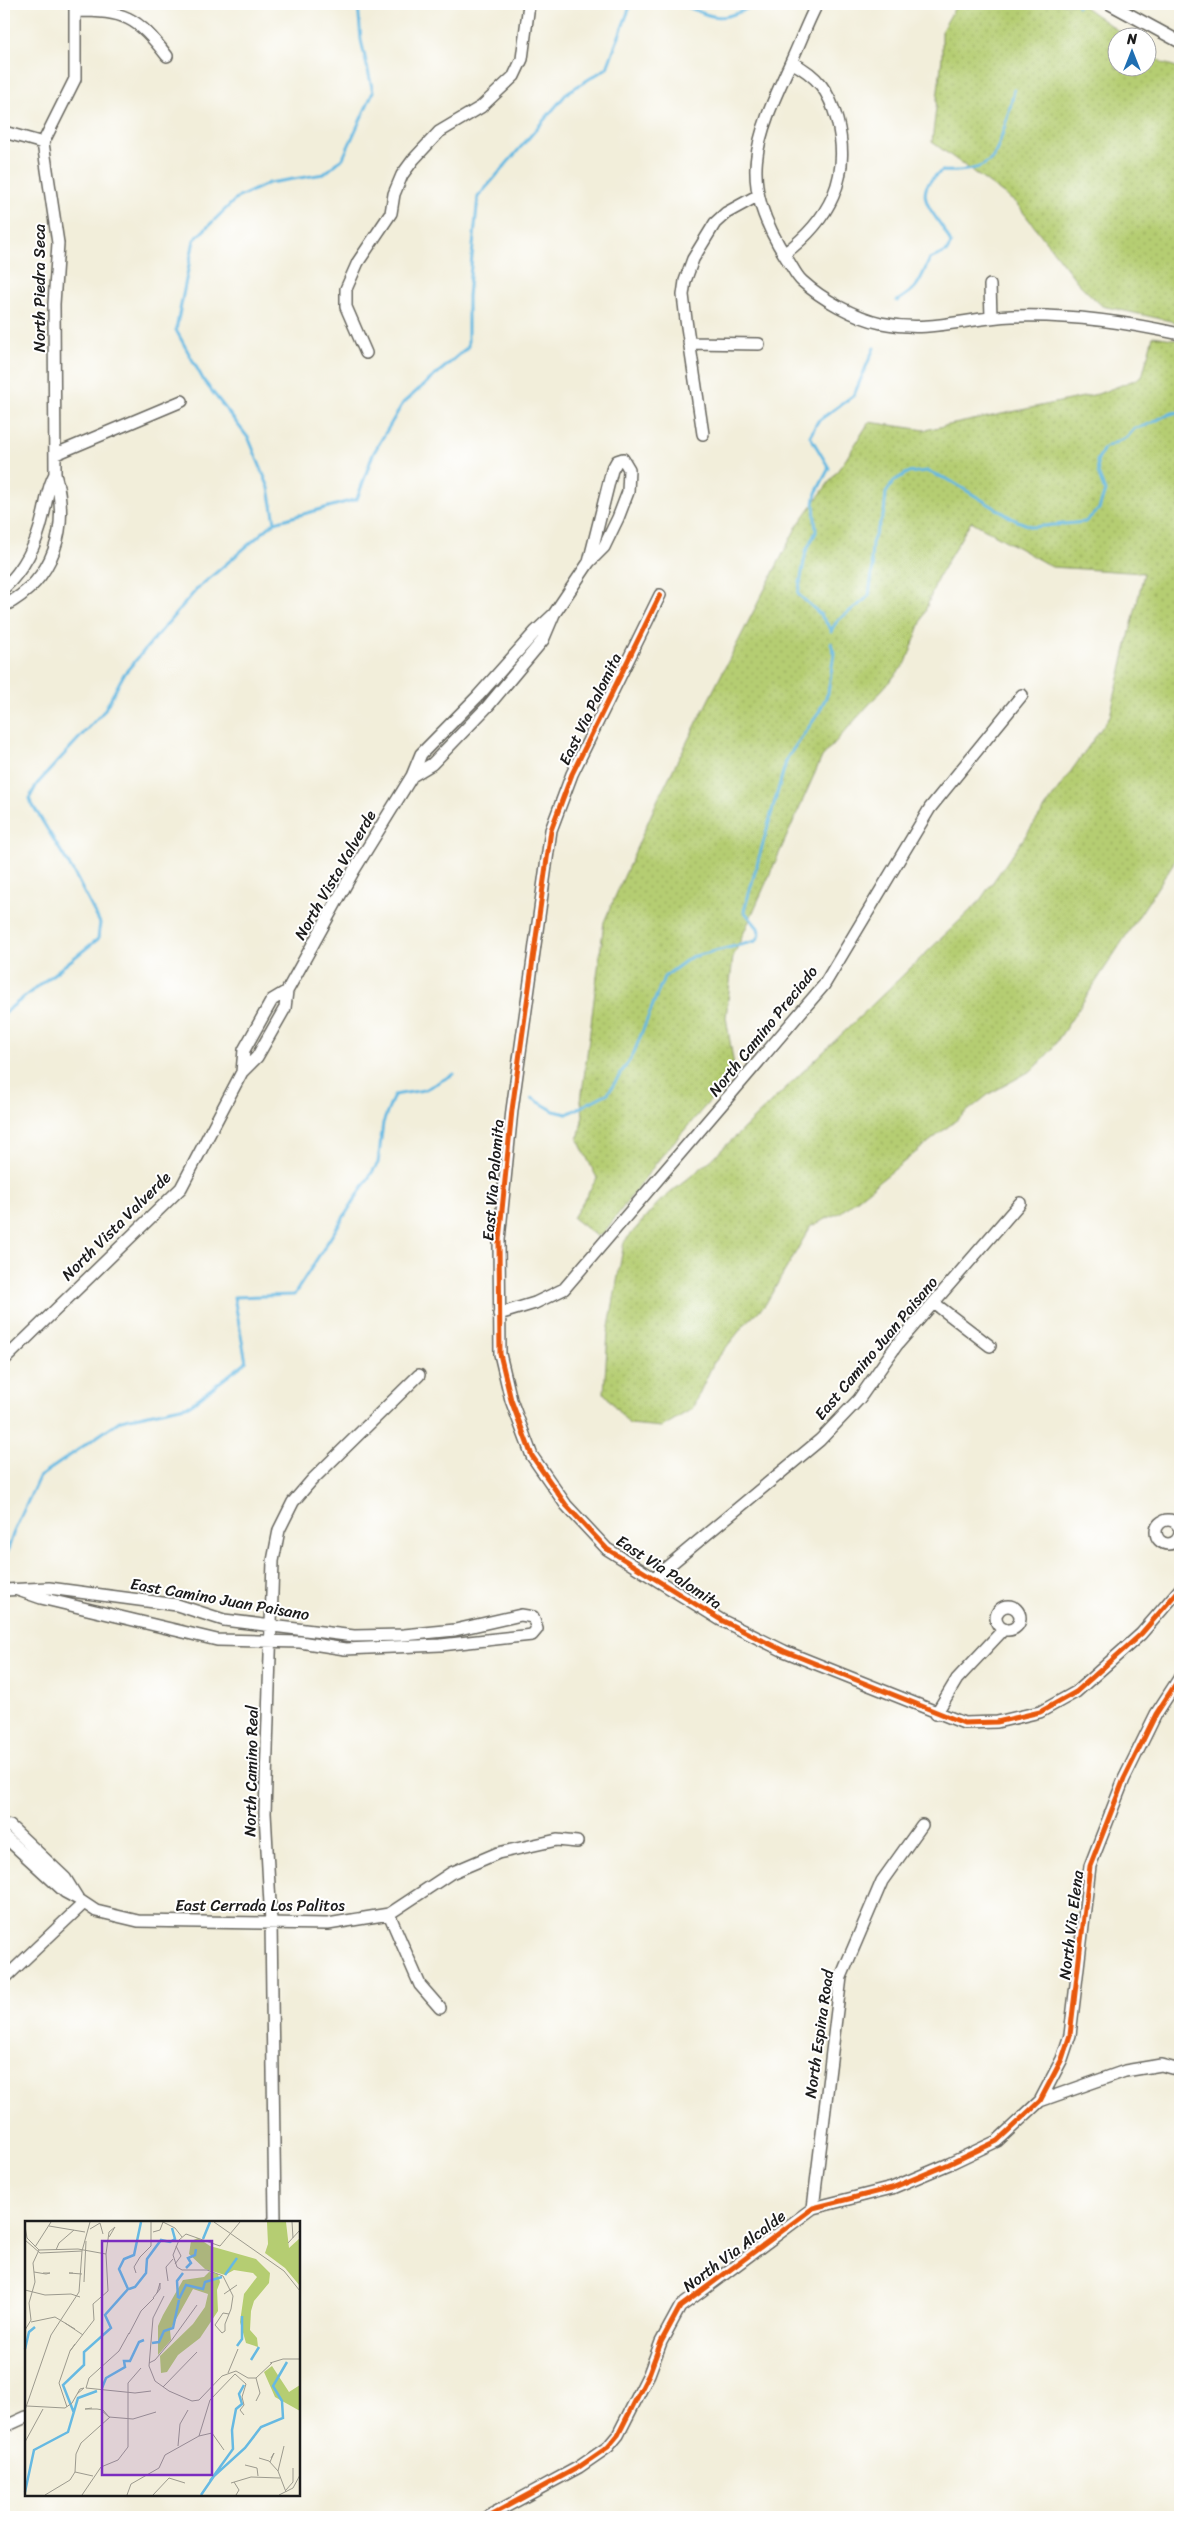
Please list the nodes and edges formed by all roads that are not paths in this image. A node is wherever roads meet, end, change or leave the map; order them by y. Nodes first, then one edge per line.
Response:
1 (529, 4) edge
2 (817, 4) edge
3 (1110, 4) edge
4 (75, 8) edge
5 (1180, 42) edge
6 (167, 56) dead end
7 (791, 62) junction
8 (4, 132) edge
9 (43, 143) junction
10 (757, 196) junction
11 (784, 254) junction
12 (990, 285) dead end
13 (991, 317) junction
14 (1180, 334) edge
15 (690, 343) junction
16 (759, 344) dead end
17 (366, 353) dead end
18 (182, 401) dead end
19 (703, 434) dead end
20 (56, 454) junction
21 (54, 474) junction
22 (589, 562) junction
23 (4, 588) edge
24 (660, 595) dead end
25 (4, 606) edge
26 (1022, 695) dead end
27 (1020, 1203) dead end
28 (934, 1304) junction
29 (499, 1314) junction
30 (990, 1346) dead end
31 (4, 1360) edge
32 (419, 1375) dead end
33 (654, 1578) junction
34 (1180, 1589) edge
35 (4, 1590) edge
36 (18, 1590) junction
37 (271, 1627) junction
38 (1004, 1629) dead end
39 (270, 1642) junction
40 (1180, 1677) edge
41 (936, 1714) junction
42 (4, 1825) edge
43 (922, 1825) dead end
44 (4, 1836) edge
45 (577, 1842) dead end
46 (81, 1901) junction
47 (388, 1914) junction
48 (271, 1922) junction
49 (4, 1979) edge
50 (440, 2008) dead end
51 (1180, 2070) edge
52 (1040, 2100) junction
53 (813, 2208) junction
54 (274, 2221) edge
55 (25, 2417) edge
56 (4, 2427) edge
57 (487, 2517) edge

1 - 17 street
2 - 7 street
3 - 5 street
4 - 6 street
4 - 9 street
7 - 10 street
7 - 11 street
8 - 9 street
9 - 20 street, North Piedra Seca
10 - 11 street
10 - 15 street
11 - 13 street
12 - 13 street
13 - 14 street
15 - 16 street
15 - 19 street
18 - 20 street
20 - 21 street, North Piedra Seca
21 - 23 street, North Piedra Seca
21 - 25 street, North Piedra Seca
22 - 22 street, North Vista Valverde
22 - 31 street, North Vista Valverde
24 - 29 street, East Via Palomita
26 - 29 street, North Camino Preciado
27 - 28 street, East Camino Juan Paisano
28 - 30 street
28 - 33 street, East Camino Juan Paisano
29 - 33 street, East Via Palomita
32 - 37 street, North Camino Real
33 - 41 street, East Via Palomita
34 - 41 street, East Via Palomita
35 - 36 street, East Camino Juan Paisano
36 - 37 street, East Camino Juan Paisano
36 - 39 street, East Camino Juan Paisano
37 - 39 street, North Camino Real
37 - 39 street, East Camino Juan Paisano
38 - 41 street
39 - 48 street, North Camino Real
40 - 52 street, North Via Elena
42 - 46 street
43 - 53 street, North Espina Road
44 - 46 street, East Cerrada Los Palitos
45 - 47 street, East Cerrada Los Palitos
46 - 48 street, East Cerrada Los Palitos
46 - 49 street
47 - 48 street, East Cerrada Los Palitos
47 - 50 street
48 - 54 street, North Camino Real
51 - 52 street
52 - 53 street, North Via Alcalde
53 - 57 street, North Via Alcalde
55 - 56 street

